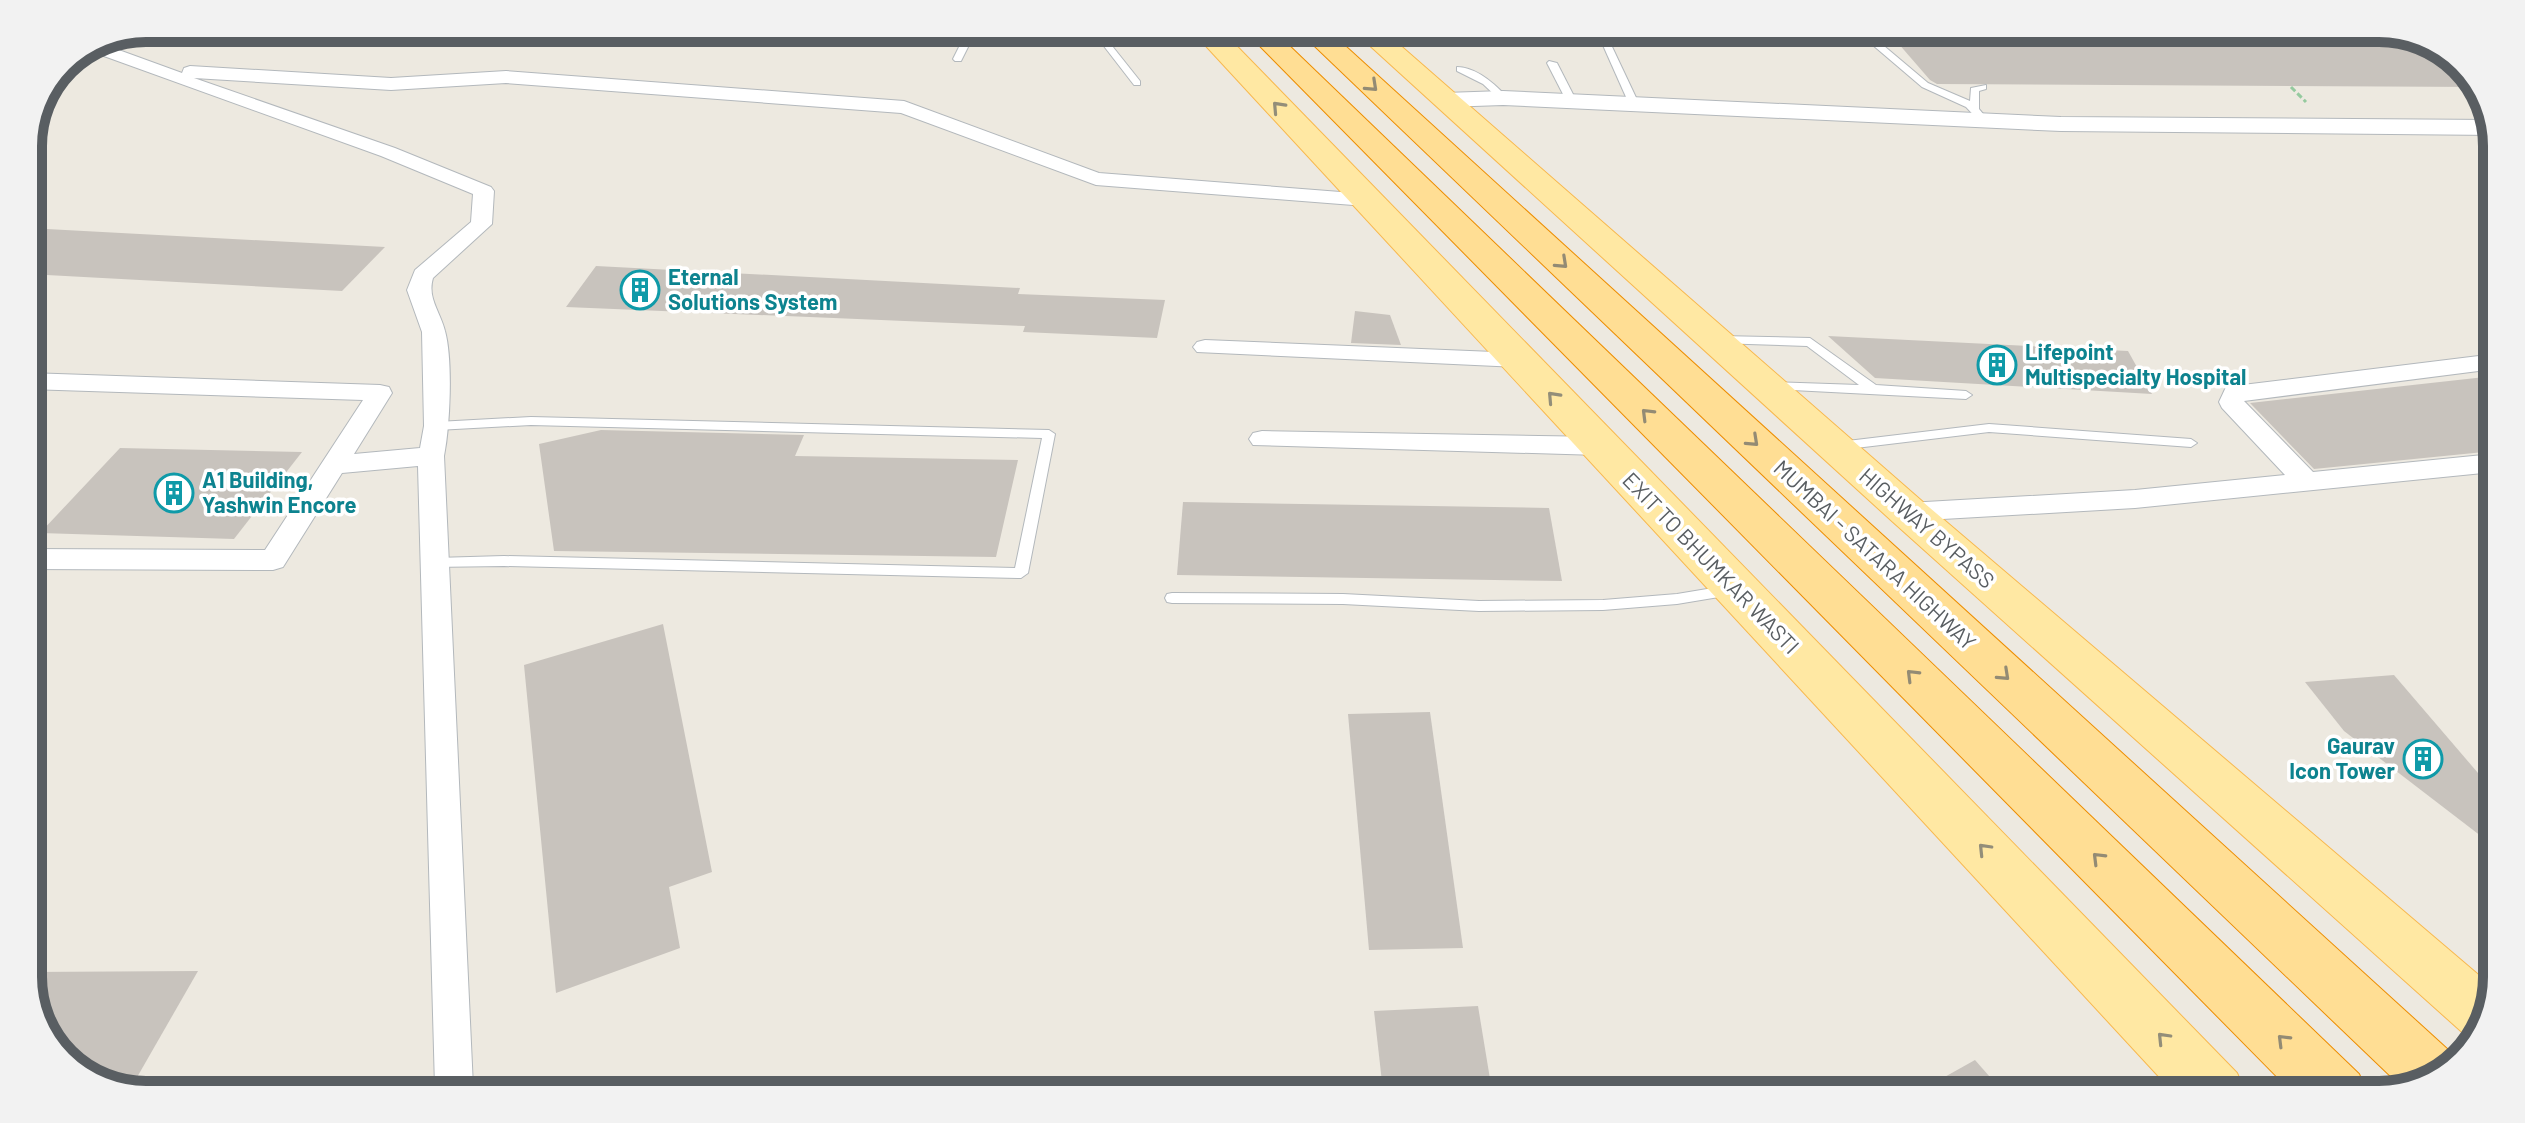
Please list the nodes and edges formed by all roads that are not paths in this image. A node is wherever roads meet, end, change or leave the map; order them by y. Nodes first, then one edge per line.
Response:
1 (966, 42) edge
2 (1105, 42) edge
3 (1216, 42) edge
4 (1270, 42) edge
5 (1325, 42) edge
6 (1385, 42) edge
7 (1606, 42) edge
8 (1873, 42) edge
9 (104, 51) edge
10 (958, 59) dead end
11 (1552, 63) dead end
12 (153, 70) junction
13 (1137, 83) dead end
14 (1453, 84) junction
15 (1983, 87) dead end
16 (1503, 98) junction
17 (1572, 102) junction
18 (1635, 106) junction
19 (1980, 114) junction
20 (2481, 128) edge
21 (1366, 200) junction
22 (1715, 340) junction
23 (1205, 347) dead end
24 (1518, 360) junction
25 (2483, 362) edge
26 (42, 381) edge
27 (1766, 385) junction
28 (1873, 389) junction
29 (1966, 395) dead end
30 (1262, 439) dead end
31 (434, 441) junction
32 (2191, 443) dead end
33 (1599, 446) junction
34 (1835, 447) junction
35 (2483, 464) edge
36 (334, 465) junction
37 (2307, 482) junction
38 (1908, 512) junction
39 (42, 559) edge
40 (436, 563) junction
41 (1736, 589) junction
42 (1172, 598) dead end
43 (2477, 1010) edge
44 (2426, 1069) edge
45 (454, 1081) edge
46 (2204, 1081) edge
47 (2324, 1081) edge

1 - 10 lane
2 - 13 lane
21 -> 3 main road, EXIT TO BHUMKAR WASTI
47 -> 4 highway
5 -> 44 highway, MUMBAI - SATARA HIGHWAY
6 - 14 main road, HIGHWAY BYPASS
7 - 18 lane
8 - 19 lane
9 - 12 street
11 - 17 lane
12 - 21 street
12 - 31 street
14 - 16 street
14 - 16 lane
14 - 22 main road, HIGHWAY BYPASS
15 - 19 lane
16 - 17 street
17 - 18 street
18 - 19 street
19 - 20 street
21 - 24 main road, EXIT TO BHUMKAR WASTI
22 - 27 main road, HIGHWAY BYPASS
22 - 28 lane
23 - 24 street
33 -> 24 main road, EXIT TO BHUMKAR WASTI
25 - 37 street
26 - 36 street
27 - 28 lane
27 - 34 main road, HIGHWAY BYPASS
28 - 29 lane
30 - 33 street
31 - 36 street
31 - 40 street
31 - 40 lane
32 - 34 lane
33 - 41 main road, EXIT TO BHUMKAR WASTI
34 - 38 main road, HIGHWAY BYPASS
35 - 37 street
36 - 39 street
37 - 38 street
38 - 43 main road, HIGHWAY BYPASS
40 - 45 street
41 - 42 lane
46 -> 41 main road, EXIT TO BHUMKAR WASTI

